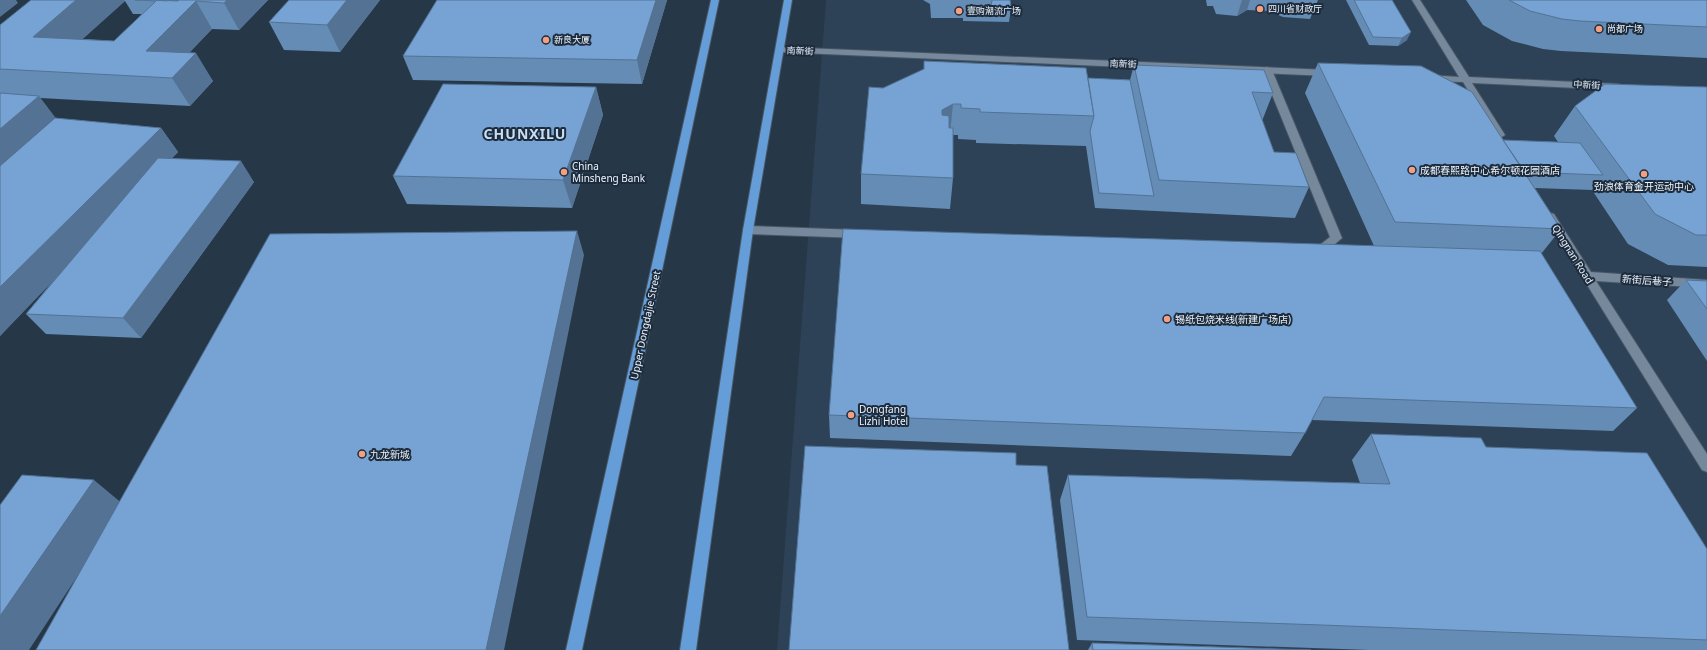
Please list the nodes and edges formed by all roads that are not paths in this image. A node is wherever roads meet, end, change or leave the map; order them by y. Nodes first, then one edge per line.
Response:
1 (715, 0) edge
2 (788, 0) edge
3 (1416, 0) edge
4 (781, 50) junction
5 (1267, 70) junction
6 (1339, 74) edge
7 (1418, 77) edge
8 (1466, 79) junction
9 (1629, 87) edge
10 (1504, 143) edge
11 (1545, 208) edge
12 (748, 230) junction
13 (867, 234) edge
14 (1302, 251) edge
15 (1587, 276) junction
16 (1707, 284) edge
17 (1707, 466) edge
18 (574, 650) edge
19 (688, 650) edge

1 - 18 main road, Upper Dongdajie Street
2 - 4 main road
3 - 8 street
4 - 5 street, 南新街
4 - 12 main road
5 - 6 street, 南新街
5 - 14 street
7 - 8 street
8 - 9 street, 中新街
8 - 10 street
11 - 15 street, Qingnan Road
12 - 13 street
12 - 19 main road
15 - 16 street, 新街后巷子
15 - 17 street, Qingnan Road

